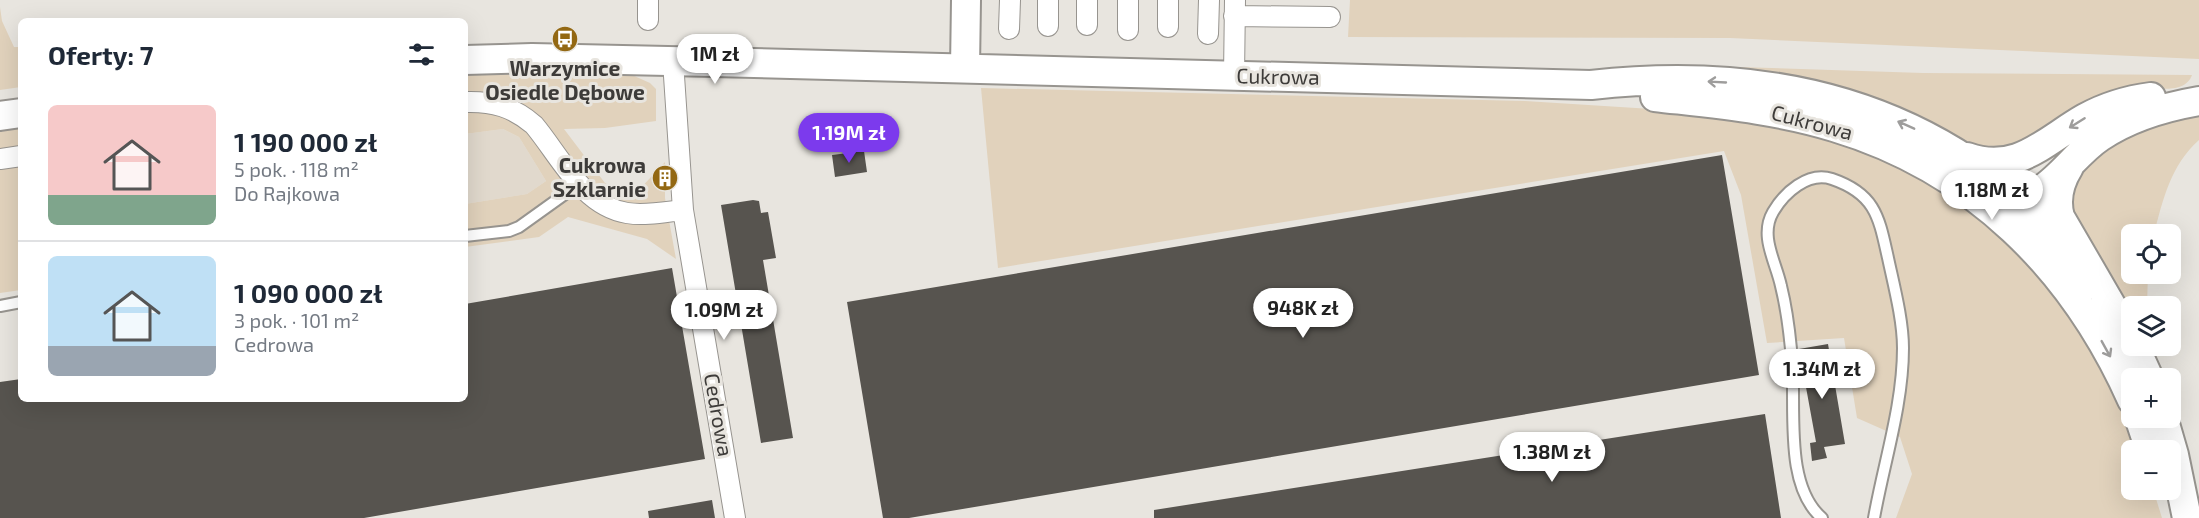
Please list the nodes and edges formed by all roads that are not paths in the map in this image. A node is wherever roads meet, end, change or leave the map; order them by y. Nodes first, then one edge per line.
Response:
1 (648, 0) edge
2 (966, 0) edge
3 (1010, 0) edge
4 (1048, 0) edge
5 (1087, 0) edge
6 (1128, 0) edge
7 (1168, 0) edge
8 (1209, 0) edge
9 (1234, 8) edge
10 (1330, 17) dead end
11 (648, 20) dead end
12 (1087, 25) dead end
13 (1048, 26) dead end
14 (1168, 27) dead end
15 (1009, 29) dead end
16 (1128, 30) dead end
17 (1208, 34) dead end
18 (468, 60) edge
19 (673, 62) junction
20 (965, 68) junction
21 (1234, 76) junction
22 (1591, 85) junction
23 (2199, 100) edge
24 (468, 102) edge
25 (18, 113) edge
26 (0, 116) edge
27 (2048, 143) junction
28 (1957, 153) junction
29 (2077, 155) junction
30 (18, 156) edge
31 (0, 159) edge
32 (579, 184) junction
33 (1966, 191) junction
34 (2021, 200) junction
35 (683, 210) junction
36 (468, 236) edge
37 (2042, 257) junction
38 (2099, 287) junction
39 (18, 303) edge
40 (0, 306) edge
41 (2121, 323) edge
42 (2121, 377) edge
43 (2166, 428) edge
44 (2164, 500) edge
45 (735, 518) edge
46 (1822, 518) edge
47 (1874, 518) edge
48 (2170, 518) edge
49 (2187, 518) edge

1 - 11 street
2 - 20 street
3 - 15 street
4 - 13 street
5 - 12 street
6 - 16 street
7 - 14 street
8 - 17 street
9 - 10 street
9 - 21 street
18 - 19 street, Cukrowa
19 - 20 street, Cukrowa
19 - 35 street, Cedrowa
20 - 21 street, Cukrowa
21 - 22 street, Cukrowa
28 -> 22 street, Cukrowa
22 - 33 street, Cukrowa
23 -> 27 street, Cukrowa
23 - 29 street, Cukrowa
24 - 32 street
25 - 26 street
27 - 28 street, Cukrowa
27 - 34 street, Cukrowa
28 - 34 street, Cukrowa
29 - 34 street, Cukrowa
29 - 38 street
30 - 31 street
32 - 35 street
32 - 36 lane
33 - 34 street, Cukrowa
33 - 37 street
34 - 37 street
34 - 38 street
35 - 45 street, Cedrowa
37 -> 42 street
38 - 41 street
39 - 40 lane
43 - 49 street
44 - 48 street
46 - 47 lane

